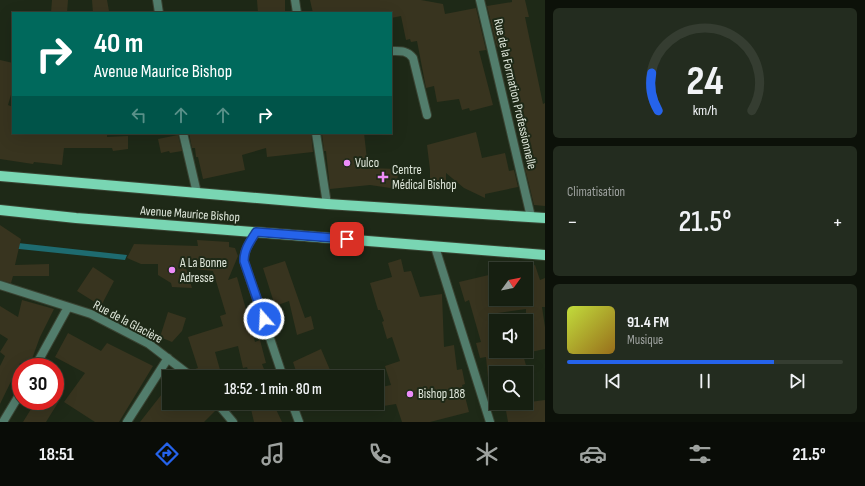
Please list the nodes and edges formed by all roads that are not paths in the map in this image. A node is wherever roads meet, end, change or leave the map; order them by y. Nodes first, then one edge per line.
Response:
1 (157, 0) edge
2 (295, 0) edge
3 (480, 0) edge
4 (159, 12) edge
5 (297, 12) edge
6 (392, 52) edge
7 (427, 115) dead end
8 (183, 134) edge
9 (316, 134) edge
10 (0, 176) edge
11 (197, 193) junction
12 (327, 204) junction
13 (0, 210) edge
14 (531, 217) junction
15 (545, 218) edge
16 (256, 232) junction
17 (435, 247) junction
18 (545, 255) edge
19 (0, 285) edge
20 (68, 307) junction
21 (39, 358) edge
22 (168, 358) junction
23 (183, 370) edge
24 (281, 370) edge
25 (12, 407) edge
26 (223, 410) edge
27 (295, 410) edge
28 (3, 422) edge
29 (128, 422) edge
30 (232, 422) edge
31 (299, 422) edge
32 (490, 422) edge

1 - 4 street
2 - 5 street
3 - 14 street, Rue de la Formation Professionnelle
6 - 7 street
8 - 11 street
9 - 12 street
10 - 11 main road, Avenue Maurice Bishop
11 - 12 main road, Avenue Maurice Bishop
12 - 14 main road, Avenue Maurice Bishop
13 - 16 main road, Avenue Maurice Bishop
14 - 15 main road, Avenue Maurice Bishop
16 - 17 main road, Avenue Maurice Bishop
16 - 24 street
17 - 18 main road, Avenue Maurice Bishop
17 - 32 street
19 - 20 street, Rue de la Glacière
20 - 21 street
20 - 22 street, Rue de la Glacière
22 - 23 street, Rue de la Glacière
22 - 29 street
25 - 28 street
26 - 30 street
27 - 31 street

